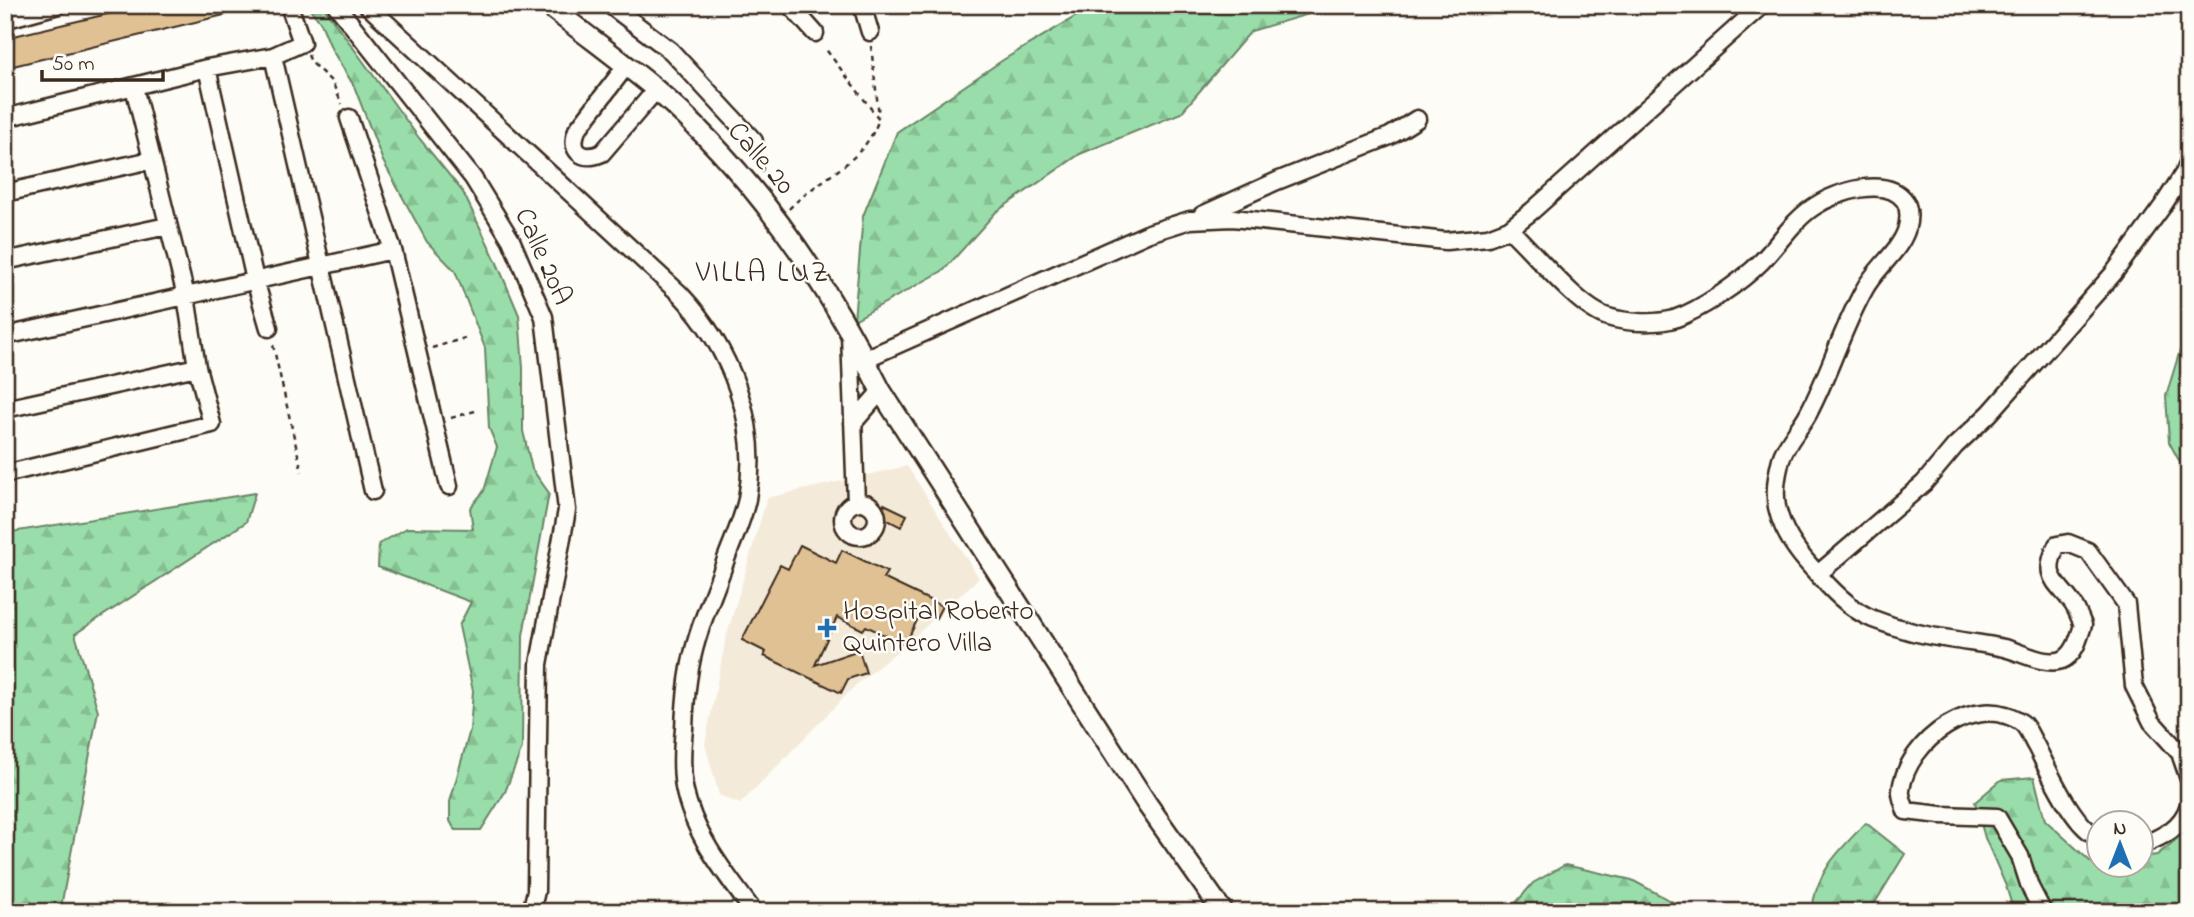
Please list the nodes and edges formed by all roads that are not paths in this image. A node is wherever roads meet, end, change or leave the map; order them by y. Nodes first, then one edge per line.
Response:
1 (58, 5) edge
2 (289, 5) edge
3 (336, 5) edge
4 (366, 5) edge
5 (548, 5) edge
6 (610, 5) edge
7 (790, 5) edge
8 (862, 5) edge
9 (1762, 5) edge
10 (7, 19) dead end
11 (870, 32) road end
12 (815, 33) road end
13 (273, 56) junction
14 (626, 66) junction
15 (207, 68) junction
16 (134, 87) junction
17 (656, 90) junction
18 (5, 118) edge
19 (349, 118) road end
20 (1417, 119) dead end
21 (754, 141) dead end
22 (151, 160) junction
23 (2189, 160) edge
24 (5, 193) edge
25 (1190, 220) junction
26 (167, 226) junction
27 (1509, 229) junction
28 (393, 250) junction
29 (5, 261) edge
30 (321, 265) junction
31 (255, 280) junction
32 (186, 296) junction
33 (269, 328) road end
34 (850, 331) junction
35 (5, 336) edge
36 (865, 359) junction
37 (197, 367) junction
38 (881, 391) junction
39 (5, 409) edge
40 (853, 423) junction
41 (5, 474) edge
42 (449, 486) dead end
43 (373, 491) dead end
44 (856, 503) dead end
45 (1818, 575) junction
46 (2189, 779) edge
47 (2189, 805) edge
48 (2086, 829) edge
49 (2156, 840) edge
50 (531, 912) edge
51 (754, 912) edge
52 (1223, 912) edge
53 (2043, 912) edge

1 - 10 street
2 - 13 street
3 - 50 street, Calle 20A
4 - 51 street
5 - 14 main road, Calle 20
6 - 21 street
7 - 12 street
8 - 11 street
9 - 27 street
13 - 15 street
13 - 30 street
14 - 17 main road, Calle 20
14 - 17 street
15 - 16 street
15 - 31 street
16 - 18 street
16 - 22 street
17 - 34 main road, Calle 20
19 - 28 street
20 - 25 street
22 - 24 street
22 - 26 street
23 - 45 street
25 - 27 street
25 - 36 street
26 - 29 street
26 - 32 street
27 - 45 street
28 - 30 street
28 - 42 street
30 - 31 street
30 - 43 street
31 - 32 street
31 - 33 street
32 - 35 street
32 - 37 street
34 - 36 main road, Calle 20
34 - 40 street
36 - 38 main road, Calle 20
37 - 39 street
37 - 41 street
38 - 40 street
38 - 52 main road, Calle 20
40 - 44 street
45 - 46 street
47 - 49 street
48 - 53 street

